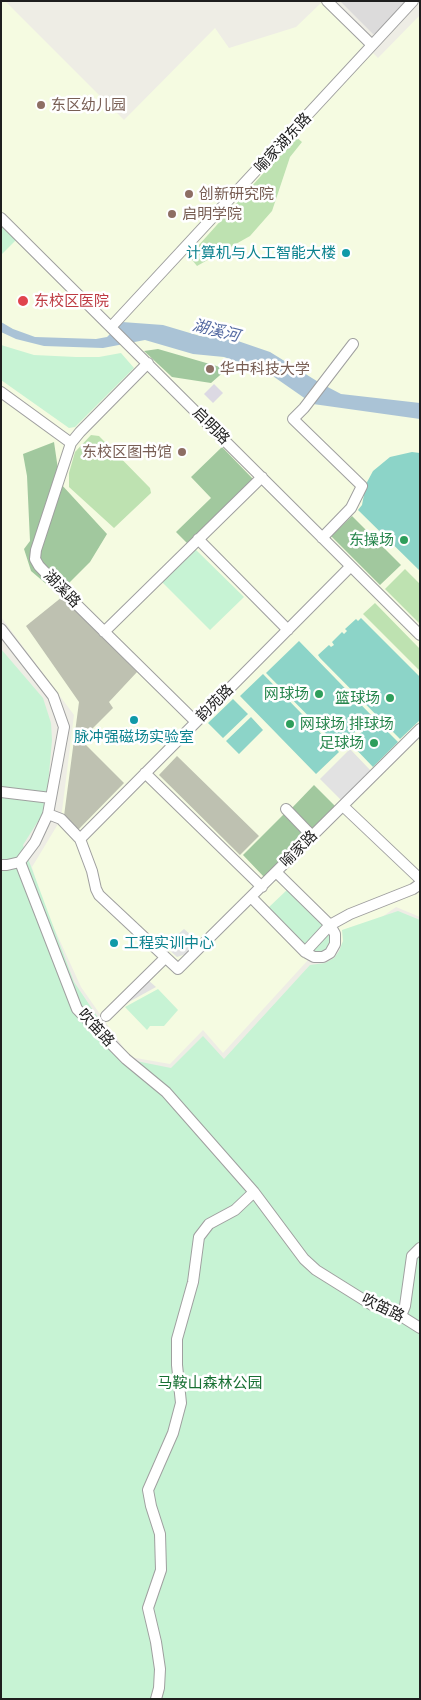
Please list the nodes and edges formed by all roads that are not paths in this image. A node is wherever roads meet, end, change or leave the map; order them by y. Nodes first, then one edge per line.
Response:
1 (327, 1) edge
2 (413, 1) edge
3 (372, 45) junction
4 (1, 218) edge
5 (111, 327) junction
6 (353, 344) dead end
7 (148, 363) junction
8 (1, 392) edge
9 (71, 444) junction
10 (262, 477) junction
11 (322, 538) junction
12 (198, 540) junction
13 (350, 567) junction
14 (1, 629) edge
15 (288, 630) junction
16 (104, 632) junction
17 (420, 635) edge
18 (196, 722) junction
19 (420, 729) edge
20 (145, 773) junction
21 (2, 791) edge
22 (51, 798) junction
23 (343, 806) junction
24 (286, 809) dead end
25 (48, 814) junction
26 (312, 836) junction
27 (80, 839) junction
28 (20, 862) junction
29 (1, 865) edge
30 (276, 872) junction
31 (420, 879) edge
32 (420, 884) edge
33 (262, 886) junction
34 (251, 897) junction
35 (330, 925) junction
36 (305, 952) junction
37 (165, 958) junction
38 (106, 1016) dead end
39 (254, 1192) junction
40 (420, 1248) edge
41 (400, 1316) junction
42 (420, 1328) edge
43 (156, 1699) edge

1 - 3 street
2 - 3 street, 喻家湖东路
3 - 5 street, 喻家湖东路
4 - 5 street, 启明路
5 - 7 street, 启明路
6 - 11 street
7 - 9 street
7 - 10 street, 启明路
8 - 9 street
9 - 16 street, 湖溪路
10 - 11 street, 启明路
10 - 12 street
11 - 13 street, 启明路
12 - 15 street
12 - 16 street
13 - 15 street, 韵苑路
13 - 17 street, 启明路
14 - 22 street
15 - 18 street, 韵苑路
16 - 18 street, 湖溪路
18 - 20 street, 韵苑路
19 - 23 street, 喻家路
20 - 27 street, 韵苑路
20 - 33 street
21 - 22 street
22 - 25 street
23 - 26 street, 喻家路
23 - 31 street
24 - 26 street
25 - 27 street
25 - 28 street
26 - 30 street, 喻家路
27 - 37 street
28 - 29 street
28 - 39 street, 吹笛路
30 - 33 street, 喻家路
30 - 35 street
32 - 35 street
33 - 34 street, 喻家路
34 - 36 street
34 - 37 street, 喻家路
35 - 36 street
35 - 36 street
37 - 38 street
39 - 41 street, 吹笛路
39 - 43 street
40 - 41 street
41 - 42 street, 吹笛路

